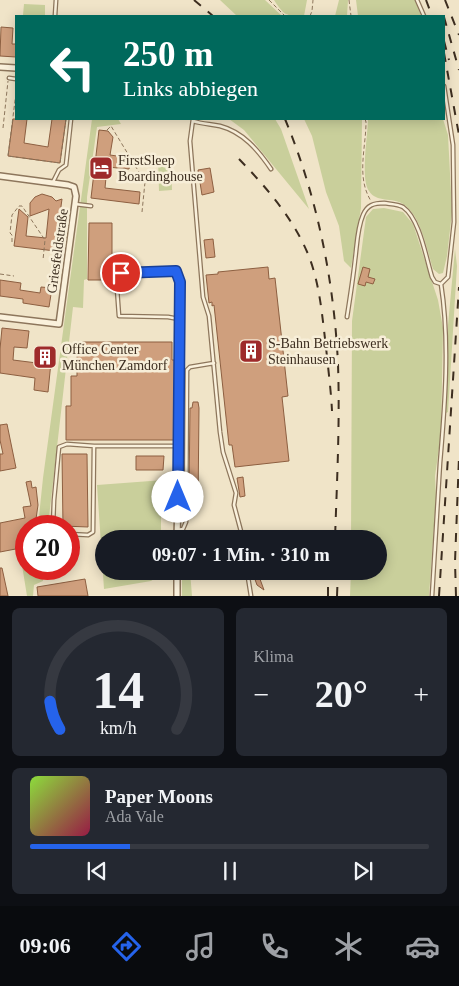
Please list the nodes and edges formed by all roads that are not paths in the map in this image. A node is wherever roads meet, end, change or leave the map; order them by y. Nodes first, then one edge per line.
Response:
1 (56, 0) edge
2 (417, 0) edge
3 (55, 15) edge
4 (424, 15) edge
5 (0, 67) edge
6 (15, 68) edge
7 (9, 78) road end
8 (15, 79) edge
9 (445, 93) edge
10 (71, 120) edge
11 (193, 120) edge
12 (271, 168) dead end
13 (0, 176) edge
14 (52, 183) junction
15 (75, 204) junction
16 (91, 206) dead end
17 (440, 284) junction
18 (0, 317) edge
19 (347, 317) dead end
20 (179, 319) junction
21 (214, 363) junction
22 (94, 446) junction
23 (178, 446) junction
24 (178, 497) joint
25 (53, 515) edge
26 (177, 530) edge
27 (183, 530) edge
28 (241, 530) edge
29 (80, 535) edge
30 (177, 580) edge
31 (248, 580) edge
32 (177, 596) edge
33 (251, 596) edge
34 (432, 596) edge

1 - 3 lane
2 - 4 lane
5 - 6 street
7 - 8 lane
9 - 17 lane
10 - 14 lane
11 - 12 lane
11 - 21 lane
13 - 14 street
14 - 15 street, Griesfeldstraße
15 - 16 lane
15 - 18 street, Griesfeldstraße
17 - 19 lane
17 - 34 lane
20 - 20 lane
20 - 23 lane
21 - 27 lane
21 - 28 lane
22 - 23 lane
22 - 25 lane
22 - 29 lane
23 - 24 lane
24 - 26 street
30 - 32 street
31 - 33 lane

